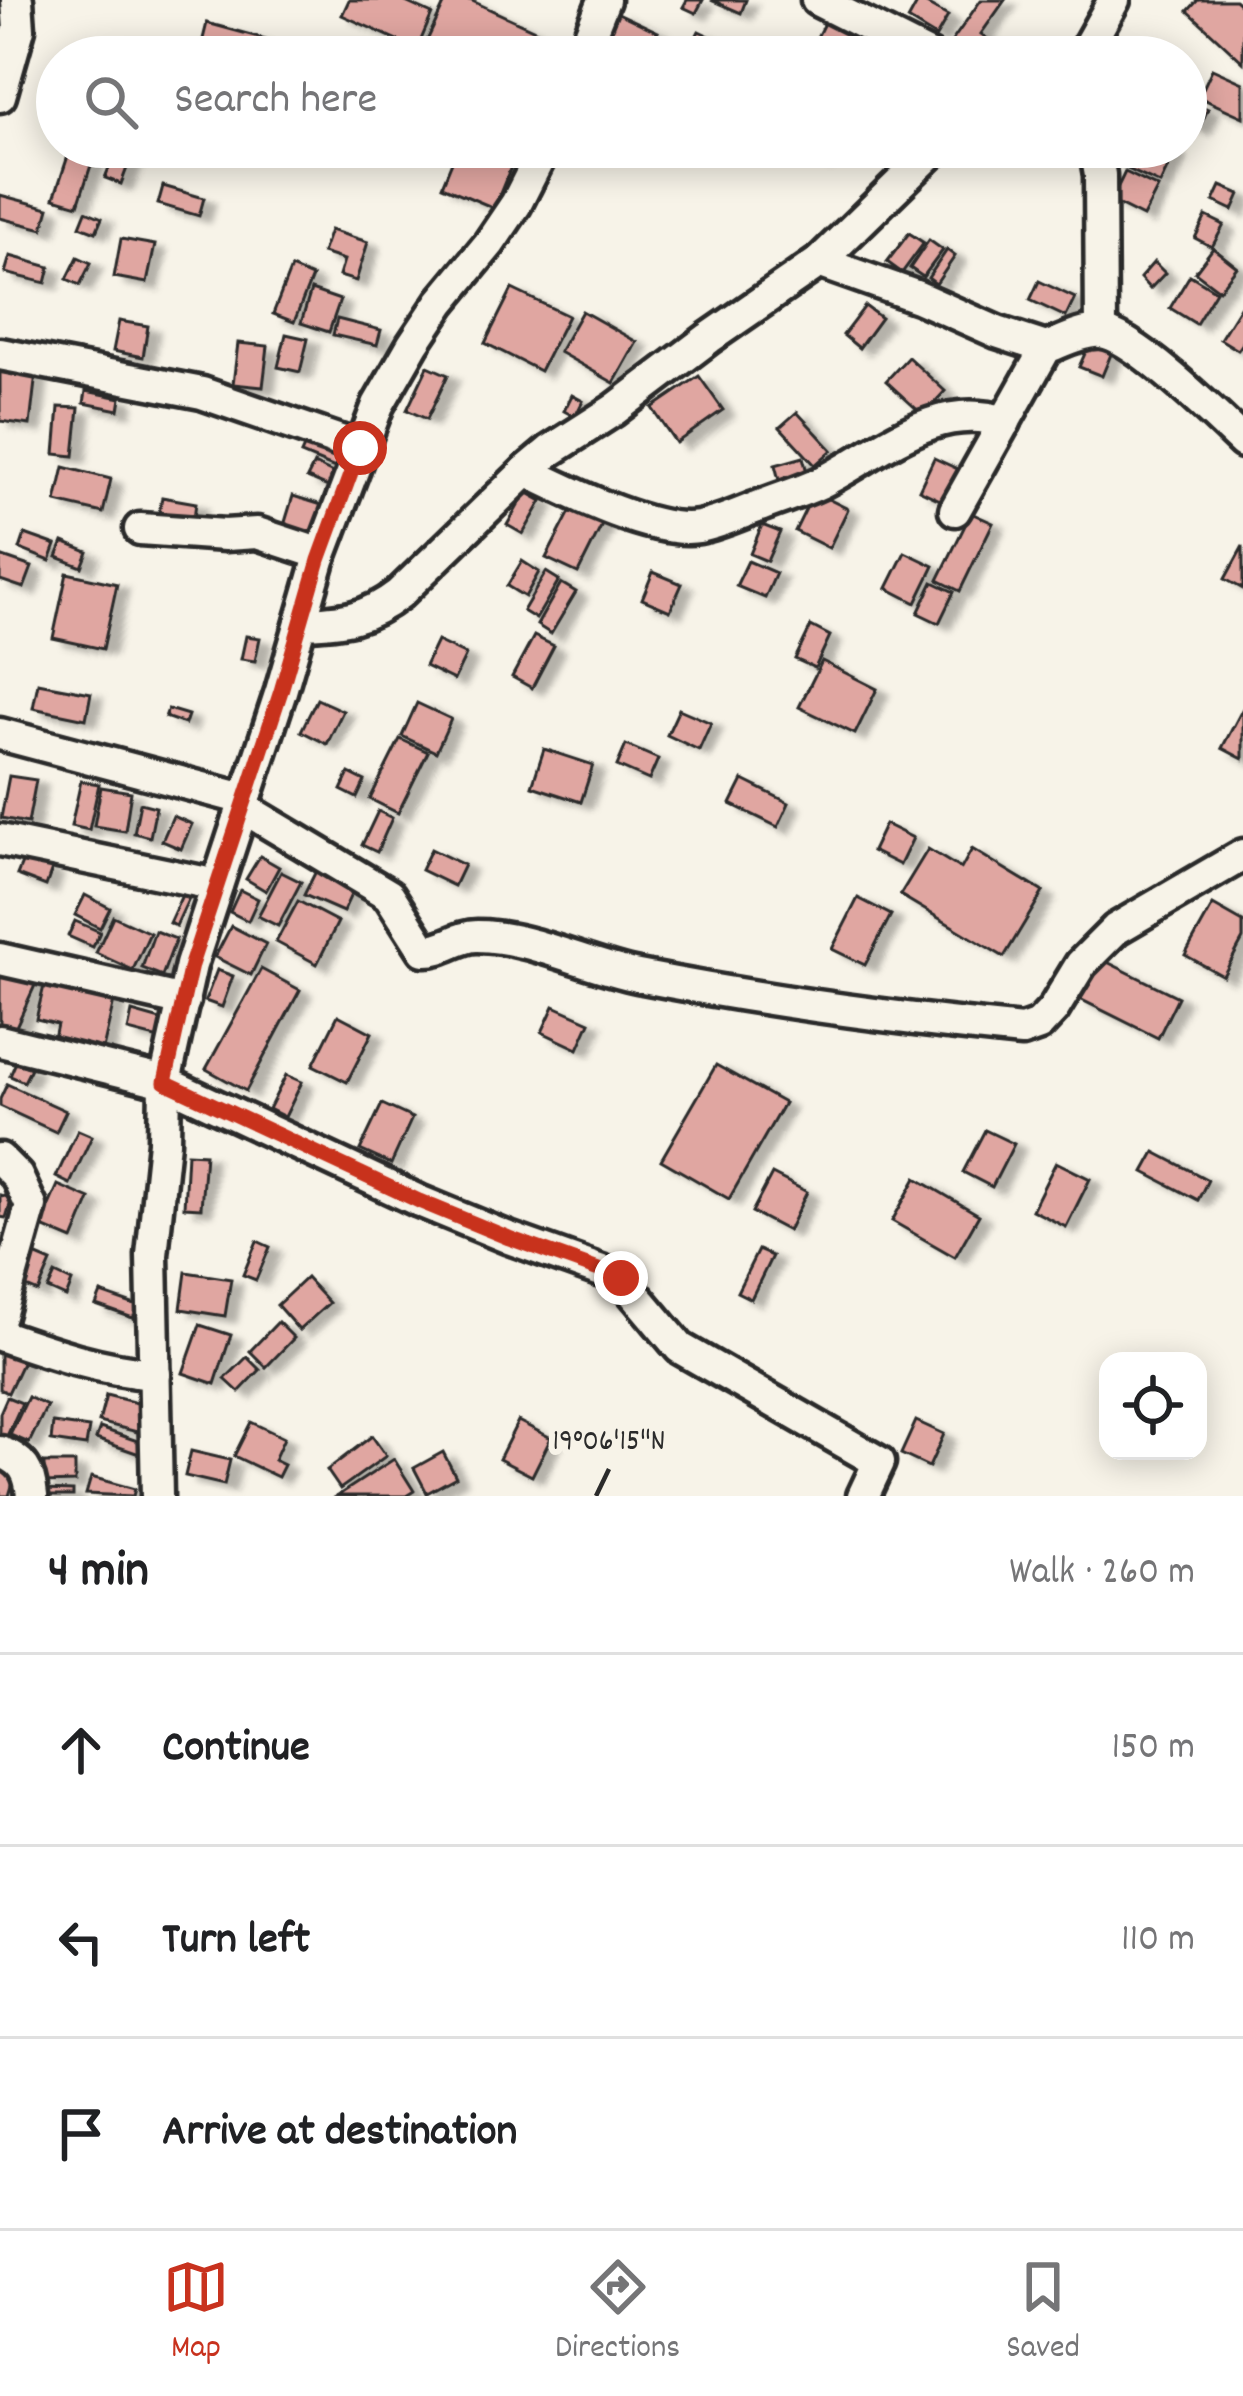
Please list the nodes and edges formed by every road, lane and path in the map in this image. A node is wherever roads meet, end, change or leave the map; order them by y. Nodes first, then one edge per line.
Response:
1 (17, 0) edge
2 (604, 0) edge
3 (817, 0) edge
4 (1114, 0) edge
5 (589, 36) edge
6 (888, 36) edge
7 (1095, 36) edge
8 (0, 96) edge
9 (534, 168) edge
10 (915, 168) edge
11 (1099, 168) edge
12 (819, 262) junction
13 (1101, 332) junction
14 (1046, 348) junction
15 (0, 354) edge
16 (1004, 422) junction
17 (1243, 442) edge
18 (360, 448) junction
19 (526, 471) junction
20 (955, 510) dead end
21 (140, 530) dead end
22 (321, 554) junction
23 (301, 623) junction
24 (0, 734) edge
25 (243, 803) junction
26 (0, 840) edge
27 (1243, 855) edge
28 (217, 885) junction
29 (0, 959) edge
30 (184, 1001) junction
31 (0, 1041) edge
32 (165, 1082) junction
33 (0, 1159) edge
34 (0, 1316) edge
35 (0, 1335) edge
36 (155, 1374) junction
37 (0, 1452) edge
38 (32, 1496) edge
39 (157, 1496) edge
40 (862, 1496) edge

1 - 8 street
2 - 5 street
3 - 6 street
4 - 7 street
9 - 18 street
10 - 12 street
11 - 13 street
12 - 14 street
12 - 19 street
13 - 14 street
13 - 17 street
14 - 16 street
15 - 18 street
16 - 19 street
16 - 20 street
18 - 22 street
19 - 23 street
21 - 22 street
22 - 23 street
23 - 25 street
24 - 25 street
25 - 27 street
25 - 28 street
26 - 28 street
28 - 30 street
29 - 30 street
30 - 32 street
31 - 32 street
32 - 36 street
32 - 40 street
33 - 34 street
35 - 36 street
36 - 39 street
37 - 38 street

